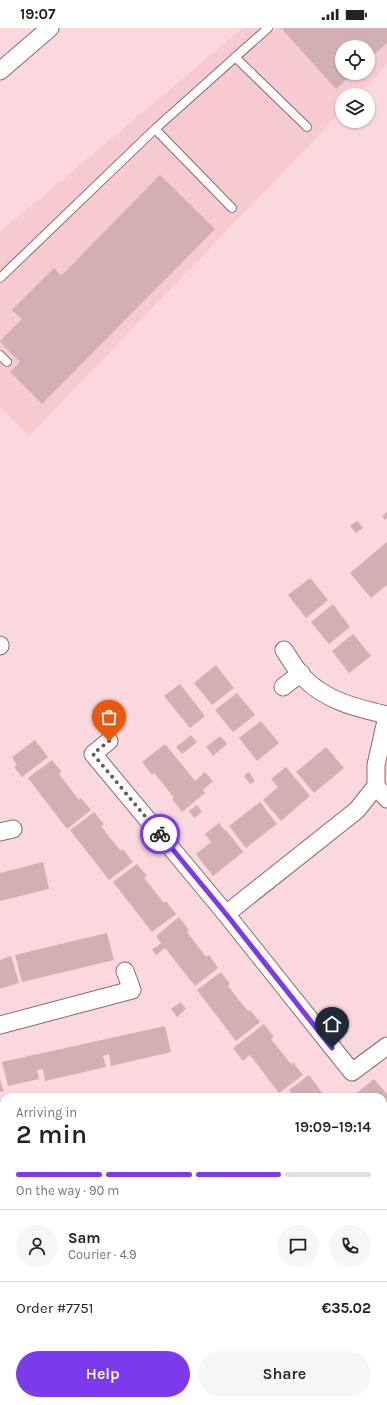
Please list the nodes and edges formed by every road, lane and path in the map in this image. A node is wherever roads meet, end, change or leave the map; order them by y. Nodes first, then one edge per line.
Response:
1 (50, 28) edge
2 (268, 28) edge
3 (235, 57) junction
4 (0, 71) edge
5 (307, 126) dead end
6 (155, 129) junction
7 (232, 208) dead end
8 (0, 278) edge
9 (0, 355) edge
10 (7, 362) dead end
11 (284, 650) dead end
12 (301, 673) junction
13 (283, 687) dead end
14 (387, 715) edge
15 (109, 741) dead end
16 (376, 786) junction
17 (387, 799) edge
18 (226, 914) junction
19 (125, 971) dead end
20 (0, 1025) edge
21 (387, 1046) edge

1 - 4 street
2 - 3 lane
3 - 5 lane
3 - 6 lane
6 - 7 lane
6 - 8 lane
9 - 10 lane
11 - 12 street
12 - 13 street
12 - 14 street
14 - 16 street
15 - 18 street
16 - 17 street
16 - 18 street
18 - 21 street
19 - 20 street

